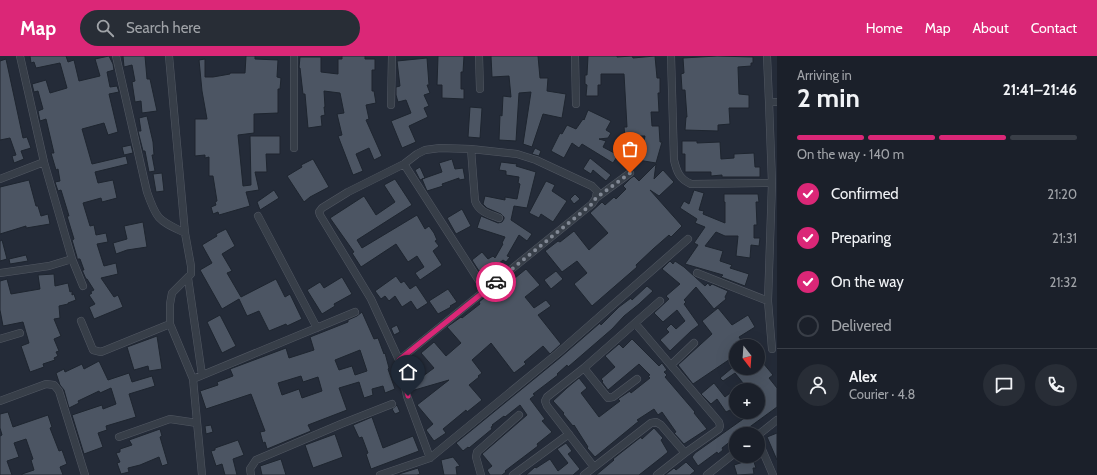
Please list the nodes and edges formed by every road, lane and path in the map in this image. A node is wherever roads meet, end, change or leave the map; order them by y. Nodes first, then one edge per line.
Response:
1 (20, 56) edge
2 (116, 56) edge
3 (168, 56) edge
4 (294, 56) edge
5 (392, 56) edge
6 (479, 56) edge
7 (575, 56) edge
8 (671, 56) edge
9 (767, 56) edge
10 (480, 89) dead end
11 (769, 102) junction
12 (777, 102) edge
13 (576, 104) dead end
14 (391, 105) dead end
15 (294, 148) dead end
16 (471, 149) junction
17 (44, 162) junction
18 (404, 164) junction
19 (630, 173) dead end
20 (0, 179) edge
21 (772, 183) junction
22 (596, 198) junction
23 (258, 216) dead end
24 (499, 218) dead end
25 (185, 233) junction
26 (688, 239) dead end
27 (72, 260) junction
28 (0, 273) edge
29 (697, 273) dead end
30 (188, 278) junction
31 (83, 286) dead end
32 (485, 290) junction
33 (660, 301) dead end
34 (768, 301) junction
35 (355, 312) dead end
36 (81, 320) dead end
37 (635, 323) junction
38 (170, 324) junction
39 (317, 328) junction
40 (20, 333) dead end
41 (0, 339) edge
42 (694, 343) dead end
43 (772, 349) dead end
44 (399, 360) junction
45 (670, 365) junction
46 (584, 368) junction
47 (202, 375) junction
48 (193, 379) junction
49 (637, 379) dead end
50 (0, 401) edge
51 (392, 404) dead end
52 (519, 415) dead end
53 (777, 420) edge
54 (197, 423) junction
55 (765, 429) edge
56 (569, 434) junction
57 (119, 437) dead end
58 (685, 453) junction
59 (430, 458) junction
60 (729, 458) edge
61 (765, 458) edge
62 (594, 467) junction
63 (85, 475) edge
64 (202, 475) edge
65 (251, 475) edge
66 (380, 475) edge
67 (481, 475) edge
68 (513, 475) edge
69 (584, 475) edge
70 (657, 475) edge
71 (707, 475) edge
72 (772, 475) edge

1 - 17 street
2 - 25 street
3 - 25 street
4 - 15 street
5 - 14 street
6 - 10 street
7 - 13 street
8 - 21 street
9 - 11 street
11 - 12 street
11 - 21 street
16 - 18 street
16 - 22 street
16 - 24 street
17 - 20 street
17 - 27 street
18 - 32 street
18 - 44 street
19 - 22 street
21 - 34 street
22 - 32 street
23 - 39 street
25 - 30 street
26 - 59 street
27 - 28 street
27 - 31 street
29 - 34 street
30 - 38 street
30 - 47 street
32 - 44 street
33 - 37 street
34 - 43 street
35 - 39 street
36 - 38 street
37 - 45 street
37 - 46 street
38 - 48 street
39 - 47 street
40 - 41 street
42 - 45 street
44 - 59 street
45 - 58 street
46 - 49 street
46 - 56 street
47 - 48 street
48 - 54 street
50 - 63 street
51 - 65 street
52 - 67 street
53 - 55 street
54 - 57 street
54 - 64 street
56 - 62 street
56 - 68 street
58 - 62 street
58 - 70 street
59 - 66 street
60 - 71 street
61 - 72 street
62 - 69 street

